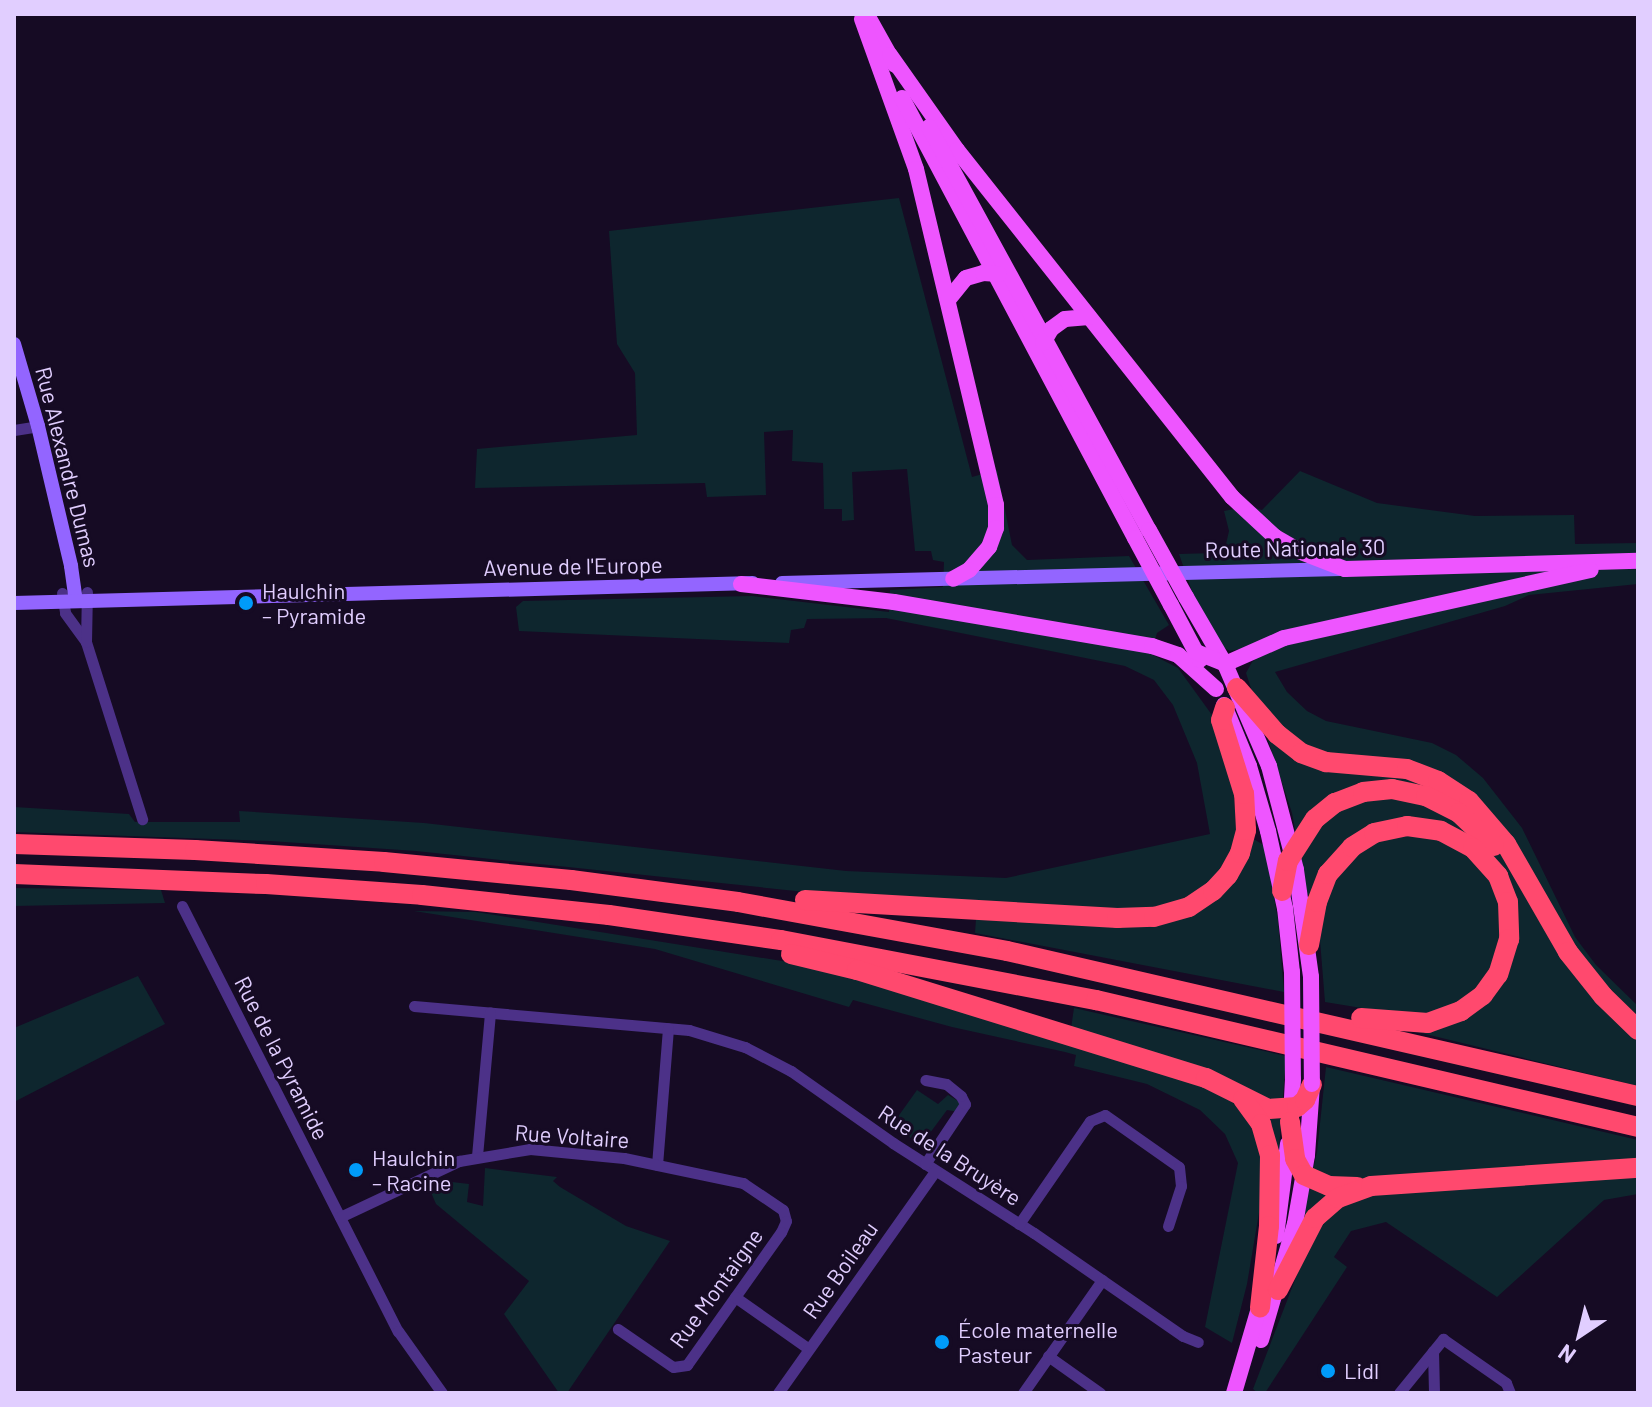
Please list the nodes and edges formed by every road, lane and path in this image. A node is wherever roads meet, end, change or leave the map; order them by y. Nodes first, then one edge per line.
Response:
1 (863, 16) edge
2 (890, 55) junction
3 (991, 273) junction
4 (1016, 282) junction
5 (948, 300) junction
6 (1089, 317) junction
7 (1046, 336) junction
8 (14, 344) edge
9 (1049, 376) junction
10 (38, 426) junction
11 (14, 430) edge
12 (1142, 534) junction
13 (1633, 561) edge
14 (1345, 569) junction
15 (953, 579) junction
16 (741, 584) junction
17 (14, 593) edge
18 (75, 597) junction
19 (1178, 601) junction
20 (14, 603) edge
21 (1184, 629) junction
22 (86, 642) junction
23 (1152, 646) junction
24 (1196, 652) junction
25 (1225, 664) junction
26 (1226, 689) junction
27 (1225, 708) junction
28 (142, 819) dead end
29 (14, 844) edge
30 (1292, 853) junction
31 (14, 874) edge
32 (614, 885) junction
33 (1282, 891) junction
34 (182, 906) dead end
35 (1541, 911) junction
36 (609, 915) junction
37 (1309, 945) junction
38 (1173, 986) junction
39 (414, 1006) dead end
40 (490, 1013) junction
41 (668, 1028) junction
42 (1638, 1030) edge
43 (925, 1080) dead end
44 (1302, 1082) junction
45 (1237, 1094) junction
46 (1638, 1096) edge
47 (1291, 1116) junction
48 (1638, 1127) edge
49 (477, 1156) junction
50 (657, 1165) junction
51 (930, 1168) junction
52 (1638, 1168) edge
53 (1304, 1175) junction
54 (718, 1177) joint
55 (1371, 1186) junction
56 (340, 1217) junction
57 (1019, 1224) junction
58 (1168, 1226) dead end
59 (1102, 1280) junction
60 (1278, 1290) junction
61 (735, 1297) junction
62 (1260, 1308) junction
63 (618, 1329) dead end
64 (1198, 1342) dead end
65 (809, 1349) junction
66 (1433, 1351) junction
67 (1048, 1356) junction
68 (442, 1393) edge
69 (778, 1393) edge
70 (1023, 1393) edge
71 (1100, 1393) edge
72 (1234, 1393) edge
73 (1242, 1393) edge
74 (1399, 1393) edge
75 (1434, 1393) edge
76 (1510, 1393) edge

1 - 2 main road
1 - 3 main road
1 - 5 main road
2 - 4 main road
2 - 6 main road
3 - 4 main road
3 - 5 main road
3 - 9 main road
4 - 7 main road
5 - 15 main road
6 - 7 main road
6 - 14 main road
7 - 9 main road
7 - 12 main road
8 - 10 main road, Rue Alexandre Dumas
9 - 12 main road
10 - 11 street
10 - 18 main road, Rue Alexandre Dumas
12 - 19 main road, bridge
13 - 14 main road, Route Nationale 30
13 - 25 main road
14 - 15 main road, Route Nationale 30
15 - 16 main road, Avenue de l'Europe
16 - 18 main road, Avenue de l'Europe
16 - 23 main road
17 - 18 main road, Avenue de l'Europe
18 - 20 main road, Avenue de l'Europe
18 - 22 street
18 - 22 street
19 - 21 main road
19 - 25 main road
21 - 23 main road
21 - 24 main road
22 - 28 street
23 - 26 main road
24 - 25 main road
24 - 26 main road
25 - 26 main road
26 - 27 main road
26 - 30 main road
26 - 35 highway
27 - 32 highway
27 - 33 main road
29 - 32 highway
30 - 33 highway
30 - 35 highway
30 - 37 main road
31 - 36 highway
32 - 38 highway
33 - 44 main road, bridge
34 - 56 street, Rue de la Pyramide
35 - 42 highway
36 - 45 highway
36 - 48 highway
37 - 38 highway
37 - 44 main road, bridge
38 - 46 highway
39 - 40 street, Rue de la Bruyère
40 - 41 street, Rue de la Bruyère
40 - 49 street
41 - 50 street
41 - 51 street, Rue de la Bruyère
43 - 51 street, Rue Boileau
44 - 47 highway
44 - 53 main road
45 - 47 highway
45 - 62 highway
47 - 53 highway
47 - 62 main road
49 - 50 street, Rue Voltaire
49 - 56 street, Rue Voltaire
50 - 54 street, Rue Voltaire
51 - 57 street, Rue de la Bruyère
51 - 65 street, Rue Boileau
52 - 55 highway
53 - 55 highway
53 - 60 main road
54 - 61 street, Rue Montaigne
55 - 60 highway
56 - 68 street, Rue de la Pyramide
57 - 58 street
57 - 59 street, Rue de la Bruyère
59 - 64 street, Rue de la Bruyère
59 - 67 street
60 - 73 main road
61 - 63 street, Rue Montaigne
61 - 65 street
62 - 72 main road
65 - 69 street, Rue Boileau
66 - 74 street
66 - 75 street
66 - 76 street
67 - 70 street
67 - 71 street

